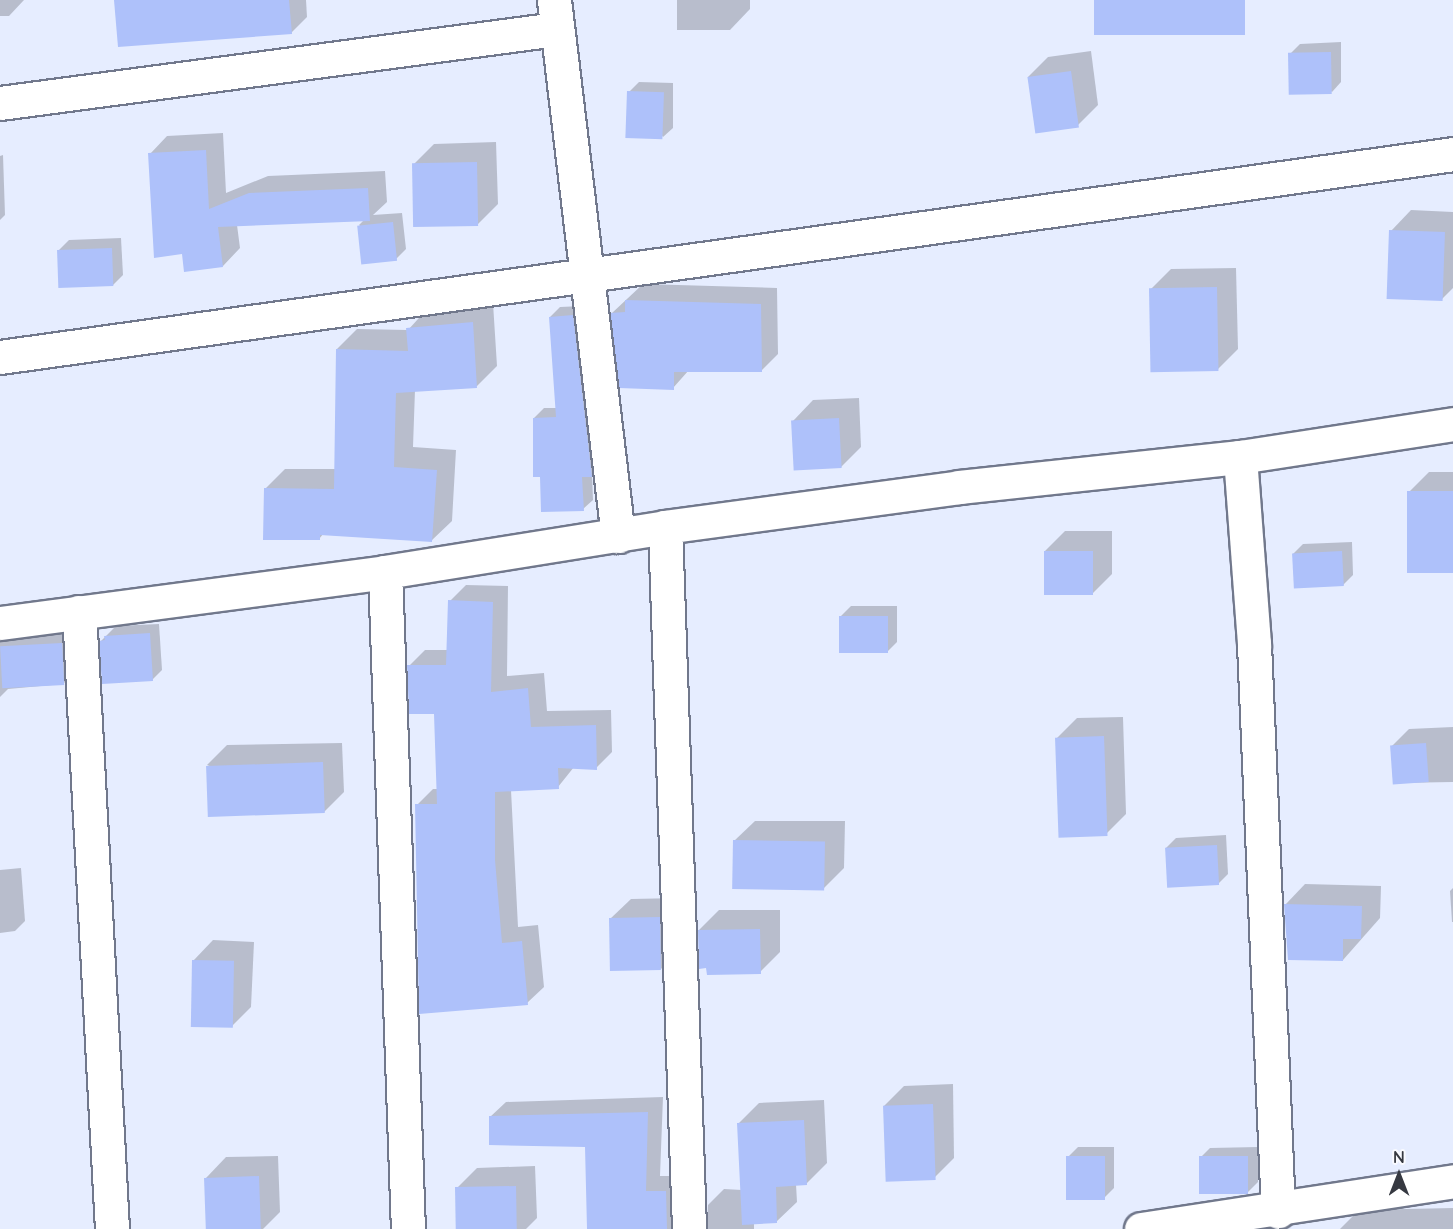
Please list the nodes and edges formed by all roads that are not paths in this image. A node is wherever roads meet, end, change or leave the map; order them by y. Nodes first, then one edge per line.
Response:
1 (555, 14) edge
2 (0, 103) edge
3 (1453, 154) edge
4 (586, 275) junction
5 (0, 357) edge
6 (1453, 424) edge
7 (1240, 457) junction
8 (665, 527) junction
9 (618, 536) junction
10 (385, 572) junction
11 (79, 612) junction
12 (0, 624) edge
13 (1453, 1181) edge
14 (1278, 1211) junction
15 (112, 1229) edge
16 (408, 1229) edge
17 (689, 1229) edge
18 (1141, 1229) edge

1 - 2 street
1 - 4 street
3 - 4 street
4 - 5 street
4 - 9 street
6 - 7 street
7 - 8 street
7 - 14 street
8 - 9 street
8 - 17 street
9 - 10 street
10 - 11 street
10 - 16 street
11 - 12 street
11 - 15 street
13 - 14 street
14 - 18 street

